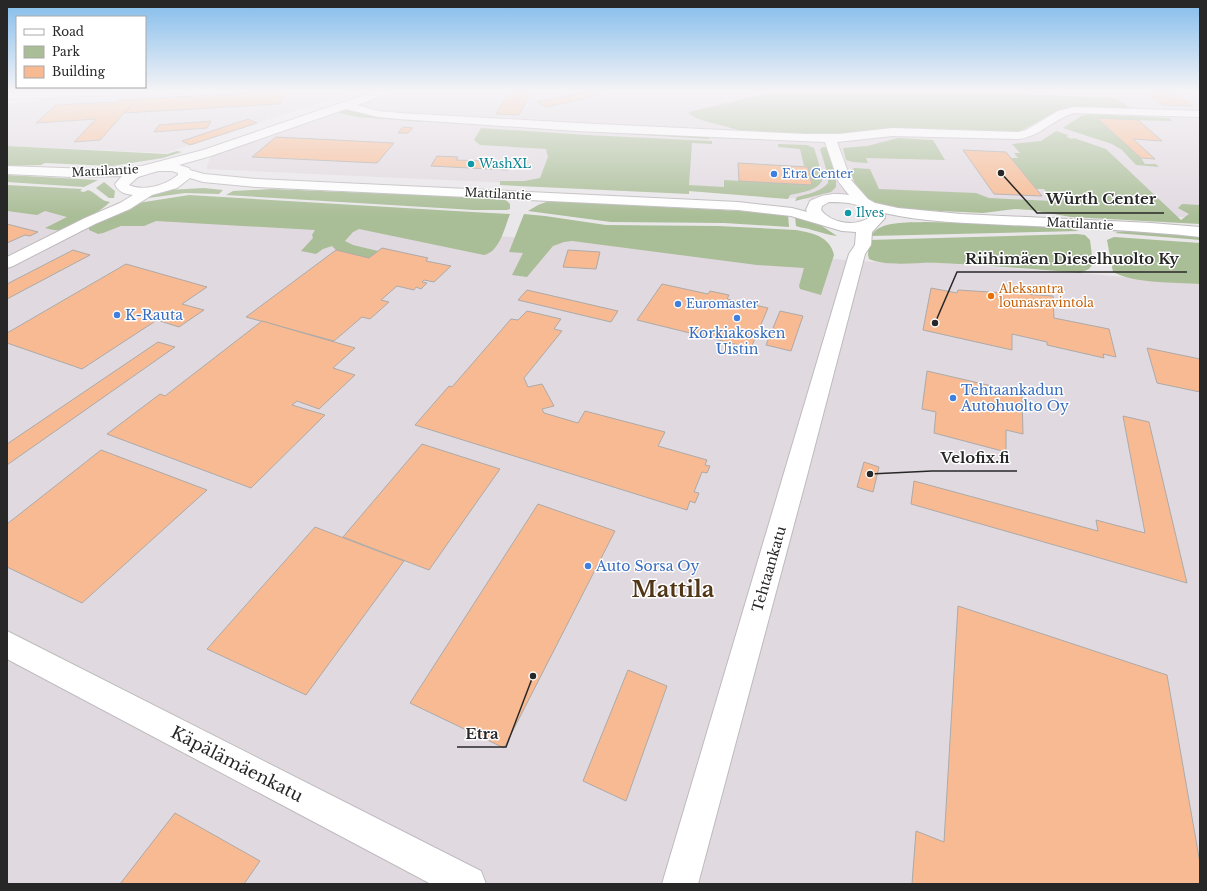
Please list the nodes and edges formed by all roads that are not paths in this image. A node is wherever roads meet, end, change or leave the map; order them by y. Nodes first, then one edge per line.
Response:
1 (263, 134) edge
2 (727, 134) edge
3 (875, 134) edge
4 (936, 134) edge
5 (1029, 134) edge
6 (829, 138) junction
7 (207, 153) junction
8 (153, 168) junction
9 (7, 170) edge
10 (185, 172) junction
11 (62, 173) junction
12 (845, 181) junction
13 (257, 183) junction
14 (124, 186) junction
15 (154, 190) junction
16 (834, 198) junction
17 (820, 200) junction
18 (867, 204) junction
19 (738, 206) junction
20 (961, 218) junction
21 (90, 221) junction
22 (828, 223) junction
23 (872, 224) junction
24 (1151, 227) junction
25 (1200, 227) edge
26 (1200, 232) edge
27 (857, 254) junction
28 (7, 263) edge
29 (7, 644) edge
30 (468, 884) edge
31 (680, 884) edge

1 - 7 street
2 - 6 street
3 - 6 street
4 - 5 street
6 - 12 street
7 - 8 street
7 - 10 street
8 - 10 street, Mattilantie
8 - 11 street, Mattilantie
8 - 14 street
9 - 11 street, Mattilantie
10 - 13 street, Mattilantie
10 - 15 street
11 - 14 street, Mattilantie
12 - 16 street
12 - 18 street
13 - 15 street, Mattilantie
13 - 19 street, Mattilantie
14 - 15 street, Mattilantie
14 - 21 street
15 - 21 street
16 - 17 street, Mattilantie
16 - 18 street, Mattilantie
17 - 19 street, Mattilantie
17 - 22 street
18 - 20 street, Mattilantie
18 - 23 street
19 - 22 street, Mattilantie
20 - 23 street, Mattilantie
20 - 24 street, Mattilantie
21 - 28 street
22 - 23 street, Mattilantie
22 - 27 street
23 - 27 street, Tehtaankatu
24 - 25 street, Mattilantie
24 - 26 street, Mattilantie
27 - 31 street, Tehtaankatu
29 - 30 street, Käpälämäenkatu

